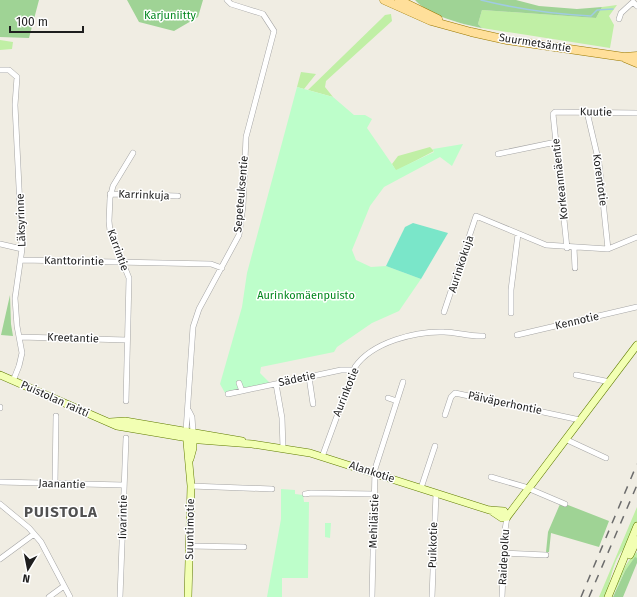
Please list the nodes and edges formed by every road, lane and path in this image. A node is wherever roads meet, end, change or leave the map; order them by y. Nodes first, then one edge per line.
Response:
1 (227, 0) edge
2 (384, 0) edge
3 (401, 2) edge
4 (634, 2) edge
5 (620, 19) dead end
6 (637, 56) edge
7 (624, 57) junction
8 (637, 63) edge
9 (0, 70) edge
10 (555, 112) joint
11 (587, 112) junction
12 (637, 113) edge
13 (556, 142) junction
14 (133, 153) dead end
15 (498, 154) dead end
16 (110, 194) junction
17 (178, 196) dead end
18 (518, 234) junction
19 (637, 237) edge
20 (0, 244) edge
21 (567, 248) junction
22 (574, 248) junction
23 (22, 249) junction
24 (608, 249) junction
25 (22, 260) junction
26 (122, 262) junction
27 (222, 268) junction
28 (575, 268) dead end
29 (637, 307) edge
30 (444, 312) dead end
31 (511, 313) dead end
32 (483, 336) dead end
33 (517, 336) dead end
34 (20, 337) junction
35 (127, 340) junction
36 (637, 345) edge
37 (353, 370) junction
38 (0, 375) edge
39 (576, 375) dead end
40 (309, 377) junction
41 (13, 381) junction
42 (402, 382) dead end
43 (610, 382) junction
44 (239, 383) dead end
45 (276, 384) junction
46 (242, 391) junction
47 (228, 394) dead end
48 (388, 398) dead end
49 (126, 401) dead end
50 (397, 401) junction
51 (313, 404) dead end
52 (445, 415) dead end
53 (56, 416) dead end
54 (580, 420) junction
55 (190, 434) junction
56 (126, 438) dead end
57 (565, 440) junction
58 (435, 446) dead end
59 (283, 448) junction
60 (322, 456) junction
61 (606, 458) dead end
62 (375, 473) junction
63 (491, 477) dead end
64 (239, 481) dead end
65 (0, 482) edge
66 (55, 484) junction
67 (124, 485) junction
68 (191, 486) junction
69 (239, 488) junction
70 (421, 488) junction
71 (528, 488) junction
72 (272, 489) dead end
73 (436, 493) junction
74 (305, 494) dead end
75 (374, 494) junction
76 (0, 504) edge
77 (565, 504) dead end
78 (507, 516) junction
79 (637, 526) edge
80 (34, 534) junction
81 (635, 543) edge
82 (189, 546) junction
83 (244, 548) dead end
84 (504, 553) junction
85 (546, 555) dead end
86 (0, 559) edge
87 (64, 586) junction
88 (49, 597) edge
89 (70, 597) edge
90 (120, 597) edge
91 (188, 597) edge
92 (372, 597) edge
93 (432, 597) edge
94 (502, 597) edge
95 (608, 597) edge

1 - 27 street, Sepeteuksentie
2 - 3 main road, Suurmetsäntie
3 - 7 main road, Suurmetsäntie
4 - 5 street
6 - 7 main road, Suurmetsäntie
7 - 8 main road, Suurmetsäntie
9 - 23 street, Läksyrinne
10 - 11 street, Kuutie
10 - 13 street, Korkeanmäentie
11 - 12 street, Kuutie
11 - 24 street, Korentotie
13 - 15 street
13 - 21 street, Korkeanmäentie
14 - 16 street, Karrintie
16 - 17 street, Karrinkuja
16 - 26 street, Karrintie
18 - 21 street
18 - 30 street, Aurinkokuja
18 - 31 street
19 - 24 street
20 - 23 street
21 - 22 street
22 - 24 street
22 - 28 street
23 - 25 street, Läksyrinne
25 - 26 street, Kanttorintie
25 - 34 street, Läksyrinne
26 - 27 street, Kanttorintie
26 - 35 street, Karrintie
27 - 55 street, Sepeteuksentie
29 - 33 street, Kennotie
32 - 37 street, Aurinkotie
34 - 35 street, Kreetantie
34 - 41 street, Läksyrinne
35 - 49 street, Karrintie
36 - 43 street
37 - 40 street, Sädetie
37 - 60 street, Aurinkotie
38 - 41 street, Puistolan raitti
39 - 43 street
40 - 45 street, Sädetie
40 - 51 street
41 - 55 street, Puistolan raitti
42 - 50 street, Mehiläistie
43 - 54 street
44 - 46 street
45 - 46 street, Sädetie
45 - 59 street
46 - 47 street, Sädetie
48 - 50 street
50 - 62 street, Mehiläistie
52 - 54 street, Päiväperhontie
53 - 66 street
54 - 57 street
55 - 59 street, Alankotie
55 - 68 street, Suuntimotie
56 - 67 street, Iivarintie
57 - 61 street
57 - 71 street
58 - 70 street
59 - 60 street, Alankotie
60 - 62 street, Alankotie
62 - 70 street, Alankotie
62 - 75 street, Mehiläistie
63 - 71 street
64 - 69 street
65 - 66 street, Jaanantie
66 - 67 street, Jaanantie
67 - 90 street, Iivarintie
68 - 69 street
68 - 82 street, Suuntimotie
69 - 72 street
70 - 73 street, Alankotie
71 - 77 street
71 - 78 street
73 - 78 street, Alankotie
73 - 93 street, Puikkotie
74 - 75 street
75 - 92 street, Mehiläistie
76 - 80 street
78 - 84 street, Raidepolku
79 - 81 street
80 - 86 street
80 - 87 street
81 - 95 street
82 - 83 street
82 - 91 street, Suuntimotie
84 - 85 street
84 - 94 street, Raidepolku
87 - 88 street
87 - 89 street

